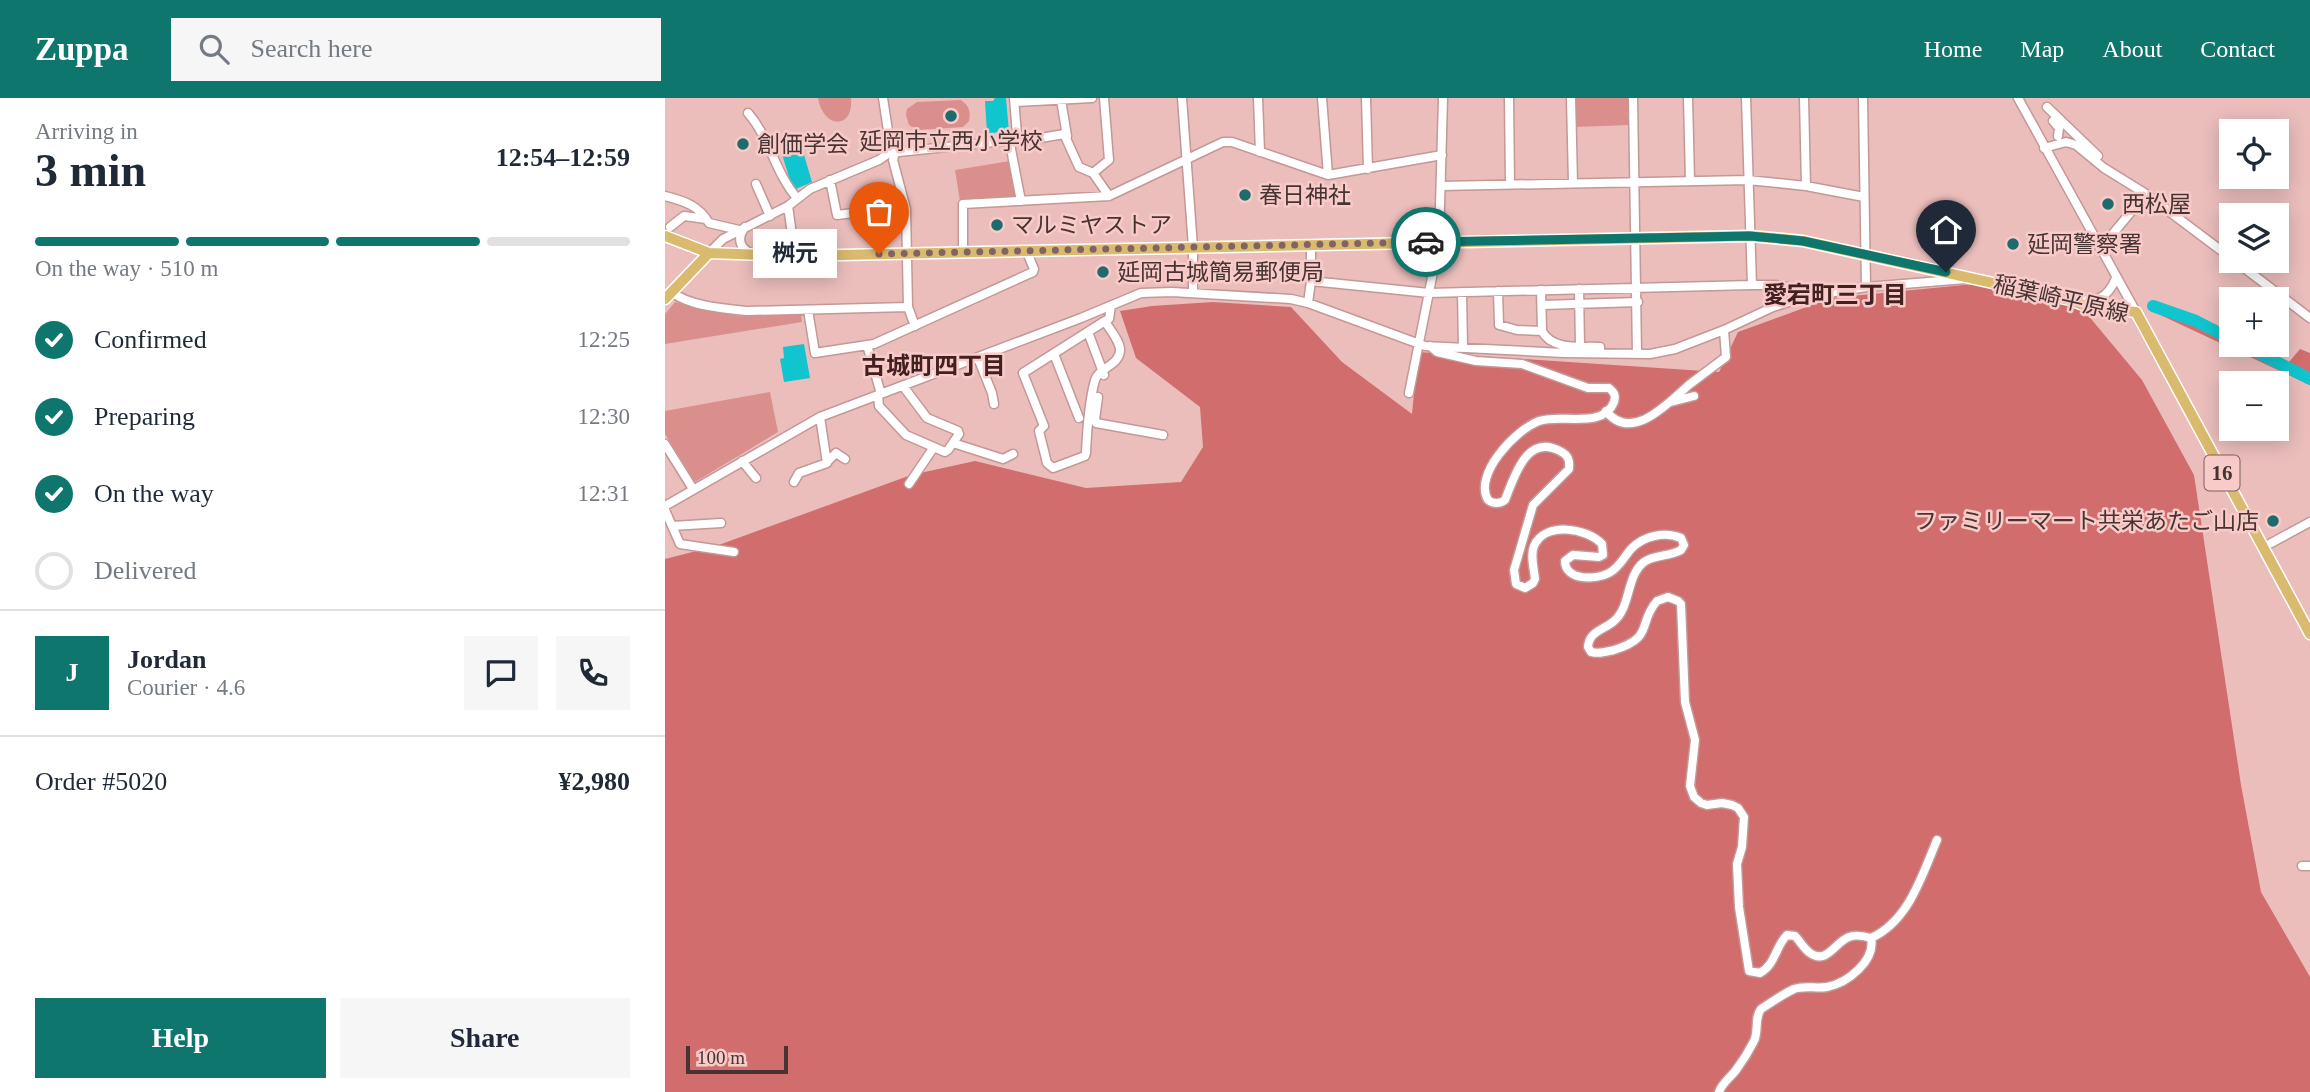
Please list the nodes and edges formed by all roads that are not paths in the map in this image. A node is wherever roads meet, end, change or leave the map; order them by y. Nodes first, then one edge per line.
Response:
1 (883, 98) edge
2 (1092, 98) edge
3 (1104, 98) edge
4 (1182, 98) edge
5 (1258, 98) edge
6 (1322, 98) edge
7 (1366, 98) edge
8 (1443, 98) edge
9 (1509, 98) edge
10 (1571, 98) edge
11 (1633, 98) edge
12 (1688, 98) edge
13 (1746, 98) edge
14 (1804, 98) edge
15 (1863, 98) edge
16 (2018, 98) edge
17 (1014, 100) edge
18 (1061, 100) junction
19 (2047, 102) edge
20 (748, 113) dead end
21 (1067, 136) junction
22 (2058, 136) junction
23 (2078, 137) junction
24 (1014, 140) junction
25 (2044, 148) junction
26 (1260, 152) junction
27 (892, 153) junction
28 (1442, 155) junction
29 (1186, 161) junction
30 (1368, 169) junction
31 (1093, 173) junction
32 (1328, 176) junction
33 (2117, 176) junction
34 (830, 180) junction
35 (1690, 180) junction
36 (1748, 180) junction
37 (1634, 181) junction
38 (1510, 183) junction
39 (1573, 183) junction
40 (756, 184) dead end
41 (1441, 186) junction
42 (1806, 186) junction
43 (2146, 194) junction
44 (1109, 195) junction
45 (665, 196) edge
46 (1864, 197) junction
47 (797, 198) junction
48 (1021, 201) junction
49 (788, 206) junction
50 (905, 207) junction
51 (770, 216) junction
52 (706, 219) junction
53 (742, 228) junction
54 (667, 232) edge
55 (1750, 236) junction
56 (1636, 237) junction
57 (1439, 242) junction
58 (1311, 244) junction
59 (1193, 247) junction
60 (2099, 249) junction
61 (2219, 249) edge
62 (1026, 250) junction
63 (963, 252) junction
64 (709, 253) junction
65 (907, 253) junction
66 (757, 255) junction
67 (1866, 255) junction
68 (795, 256) junction
69 (2251, 273) edge
70 (1973, 278) junction
71 (2116, 278) junction
72 (1311, 281) junction
73 (1752, 285) junction
74 (1637, 287) junction
75 (1866, 287) junction
76 (1579, 289) junction
77 (1541, 290) junction
78 (1498, 291) junction
79 (1462, 292) junction
80 (1193, 293) junction
81 (1429, 293) junction
82 (1824, 293) junction
83 (668, 294) edge
84 (2070, 300) junction
85 (1638, 302) junction
86 (1308, 303) junction
87 (1579, 304) junction
88 (1542, 305) junction
89 (1111, 306) junction
90 (908, 307) junction
91 (809, 310) junction
92 (2136, 312) junction
93 (2310, 318) edge
94 (1105, 321) junction
95 (915, 326) junction
96 (1724, 330) junction
97 (1542, 331) junction
98 (1088, 332) junction
99 (1418, 344) junction
100 (867, 345) junction
101 (1430, 346) junction
102 (1580, 346) junction
103 (1463, 348) junction
104 (1600, 353) junction
105 (1054, 354) junction
106 (1637, 354) junction
107 (978, 358) junction
108 (1103, 370) junction
109 (903, 386) junction
110 (1409, 393) dead end
111 (880, 395) junction
112 (1694, 396) dead end
113 (1668, 403) junction
114 (994, 404) dead end
115 (1607, 411) junction
116 (820, 417) junction
117 (1079, 418) dead end
118 (1163, 435) dead end
119 (953, 443) junction
120 (665, 444) edge
121 (934, 447) junction
122 (1013, 454) dead end
123 (845, 459) dead end
124 (742, 461) junction
125 (827, 461) junction
126 (756, 478) dead end
127 (794, 482) dead end
128 (909, 484) dead end
129 (693, 489) junction
130 (665, 508) edge
131 (2310, 522) edge
132 (721, 523) dead end
133 (672, 526) junction
134 (2262, 548) junction
135 (734, 552) dead end
136 (2310, 634) edge
137 (1937, 840) dead end
138 (1871, 938) junction
139 (1719, 1092) edge

1 - 27 street
2 - 18 street
3 - 31 street
4 - 29 street
5 - 26 street
6 - 32 street
7 - 30 street
8 - 28 street
9 - 38 street
10 - 39 street
11 - 37 street
12 - 35 street
13 - 36 street
14 - 42 street
15 - 46 street
16 - 25 street
17 - 18 street
17 - 24 street
18 - 21 street
19 - 22 street
19 - 23 street
20 - 47 street
21 - 24 street
21 - 31 street
22 - 23 street
22 - 25 street
23 - 33 street
24 - 27 street
24 - 48 street
25 - 33 street
25 - 60 street
26 - 29 street
26 - 32 street
27 - 34 street
27 - 50 street
28 - 30 street
28 - 41 street
29 - 44 street
29 - 59 street
30 - 32 street
31 - 44 street
33 - 43 street
34 - 47 street
34 - 50 street
35 - 36 street
35 - 37 street
36 - 42 street
36 - 55 street
37 - 39 street
37 - 56 street
38 - 39 street
38 - 41 street
40 - 51 street
41 - 57 street
42 - 46 street
43 - 60 street
43 - 61 street
44 - 48 street
45 - 52 street
46 - 67 street
47 - 49 street
48 - 63 street
49 - 51 street
49 - 68 street
50 - 65 street
51 - 53 street
52 - 53 street
52 - 54 street
53 - 64 street
53 - 66 street
54 - 64 main road, 稲葉崎平原線
55 - 56 main road, 稲葉崎平原線
55 - 67 main road, 稲葉崎平原線
55 - 73 street
56 - 57 main road, 稲葉崎平原線
56 - 74 street
57 - 58 main road, 稲葉崎平原線
57 - 81 street
58 - 59 main road, 稲葉崎平原線
58 - 72 street
59 - 62 main road, 稲葉崎平原線
59 - 80 street
60 - 71 street
62 - 63 main road, 稲葉崎平原線
62 - 95 street
63 - 65 main road, 稲葉崎平原線
64 - 66 main road, 稲葉崎平原線
64 - 83 main road
65 - 68 main road, 稲葉崎平原線
65 - 90 street
66 - 68 main road, 稲葉崎平原線
67 - 70 main road, 稲葉崎平原線
67 - 75 street
69 - 93 street
70 - 75 street
70 - 84 main road, 稲葉崎平原線
71 - 84 street
71 - 92 street
72 - 81 street
72 - 86 street
73 - 74 street
73 - 82 street
74 - 76 street
74 - 85 street
75 - 82 street
76 - 77 street
76 - 87 street
77 - 78 street
77 - 88 street
78 - 79 street
78 - 97 street
79 - 81 street
79 - 103 street
80 - 86 street
80 - 89 street
81 - 99 street
82 - 96 street
83 - 91 street
84 - 92 main road, 稲葉崎平原線
85 - 87 street
85 - 106 street
86 - 99 street
87 - 88 street
87 - 102 street
88 - 97 street
89 - 94 street
89 - 107 street
90 - 91 street
90 - 95 street
91 - 100 street
92 - 134 main road, 稲葉崎平原線 / 16
94 - 98 street
94 - 108 street
95 - 100 street
96 - 106 street
96 - 113 street
97 - 102 street
98 - 105 street
98 - 108 street
99 - 101 street
99 - 110 street
100 - 111 street
101 - 103 street
101 - 115 street
102 - 104 street
103 - 104 street
104 - 106 street
105 - 108 street
105 - 117 street
107 - 109 street
107 - 114 street
108 - 118 street
109 - 111 street
109 - 119 street
111 - 116 street
111 - 121 street
112 - 113 street
113 - 115 street
115 - 138 street
116 - 124 street
116 - 125 street
119 - 121 street
119 - 122 street
120 - 129 street
121 - 128 street
123 - 125 street
124 - 126 street
124 - 129 street
125 - 127 street
129 - 130 street
130 - 133 street
131 - 134 street
132 - 133 street
133 - 135 street
134 - 136 main road, 稲葉崎平原線 / 16
137 - 138 street
138 - 139 street

